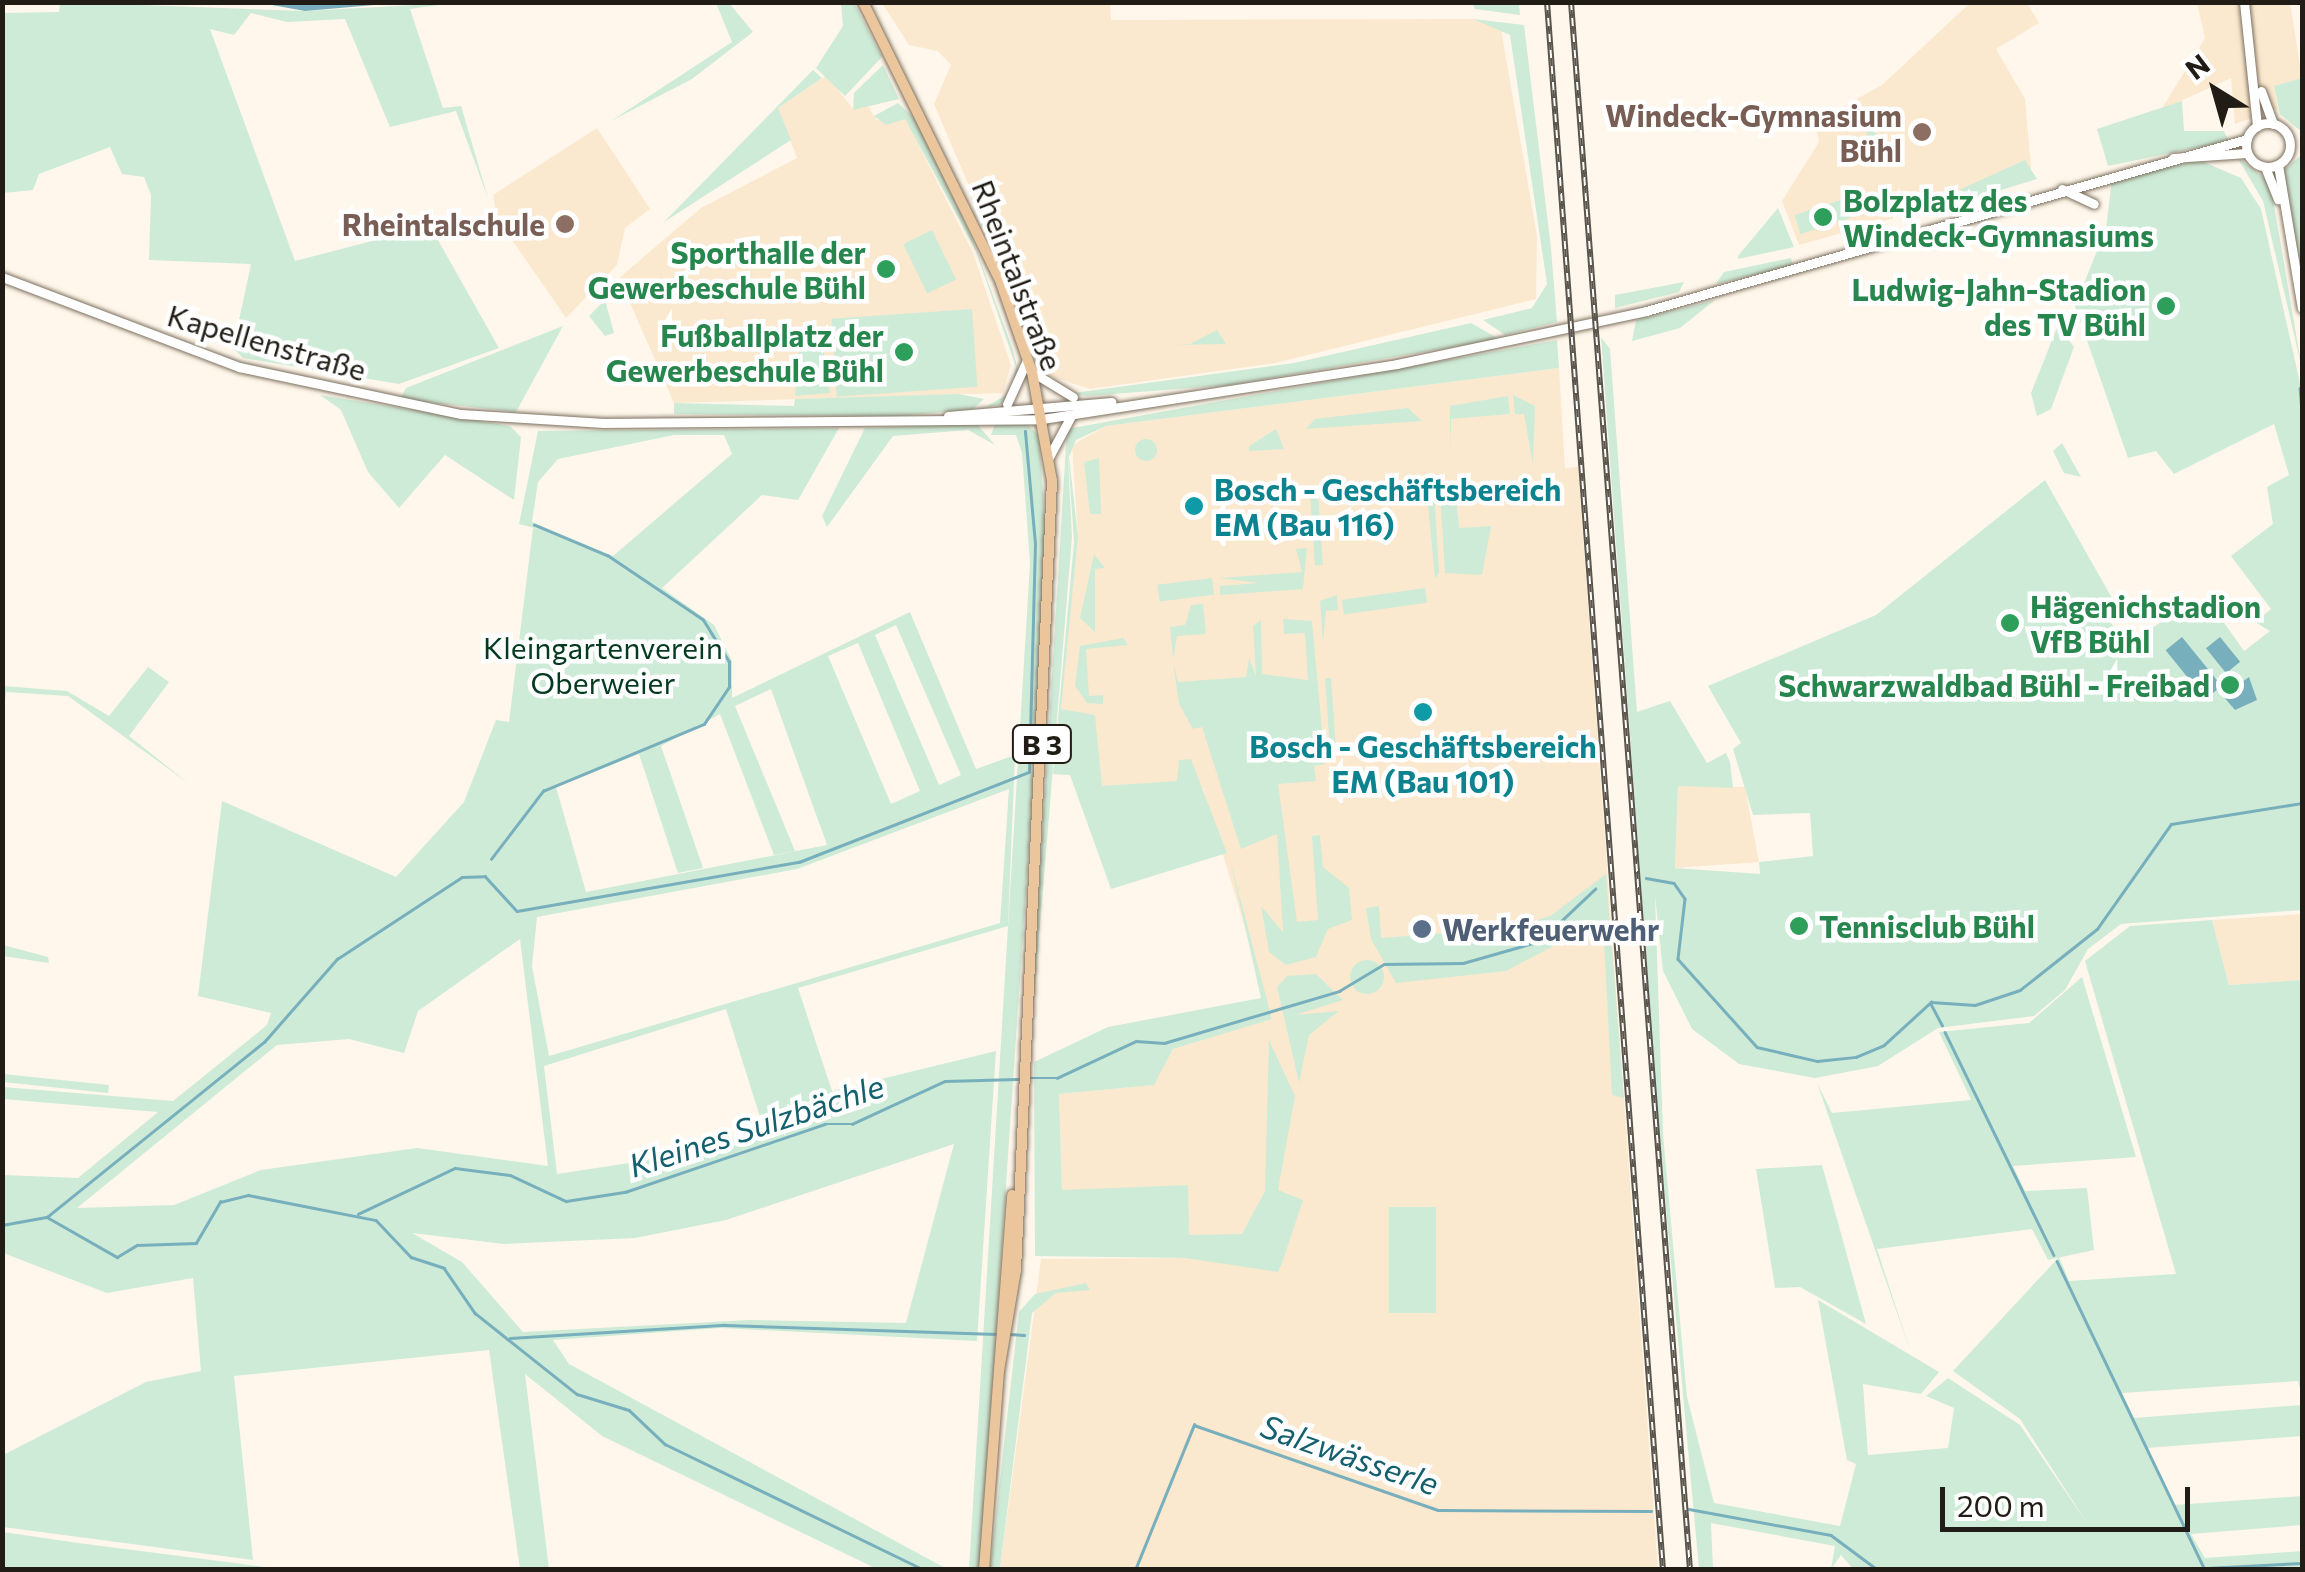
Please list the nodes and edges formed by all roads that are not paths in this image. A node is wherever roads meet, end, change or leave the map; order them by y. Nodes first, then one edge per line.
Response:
1 (863, 2) edge
2 (2244, 2) edge
3 (2257, 79) junction
4 (2273, 124) junction
5 (2257, 126) junction
6 (2247, 139) junction
7 (2290, 139) junction
8 (2302, 142) edge
9 (2302, 151) edge
10 (2290, 152) junction
11 (2247, 153) junction
12 (2170, 158) junction
13 (2278, 165) junction
14 (2264, 168) junction
15 (2060, 188) junction
16 (2094, 204) dead end
17 (2282, 211) junction
18 (2, 277) edge
19 (2302, 308) edge
20 (1028, 358) junction
21 (1032, 372) junction
22 (1080, 400) junction
23 (1039, 402) junction
24 (1118, 403) junction
25 (1006, 405) junction
26 (1072, 414) junction
27 (938, 418) junction
28 (1042, 418) junction
29 (1049, 457) junction
30 (984, 1570) edge

1 - 20 main road, Rheintalstraße / B 3
2 - 3 street
3 - 4 street
3 - 5 street
4 - 5 street
4 - 7 street
5 - 6 street
6 - 11 street
6 - 12 street
7 - 8 street
7 - 10 street
9 - 10 street
10 - 13 street
11 - 12 street
11 - 14 street
12 - 15 street
13 - 14 street
13 - 17 street
14 - 17 street
15 - 16 street
15 - 24 street
17 - 19 street
18 - 27 street, Kapellenstraße
20 - 21 main road, Rheintalstraße / B 3
20 - 25 street
21 - 22 street
21 - 23 main road, Rheintalstraße / B 3
22 - 23 street
22 - 24 street
23 - 25 street
23 - 28 main road, Rheintalstraße / B 3
24 - 26 street
25 - 27 street
26 - 28 street
26 - 29 street
27 - 28 street
28 - 29 main road, Rheintalstraße / B 3
29 - 30 main road, Rheintalstraße / B 3

